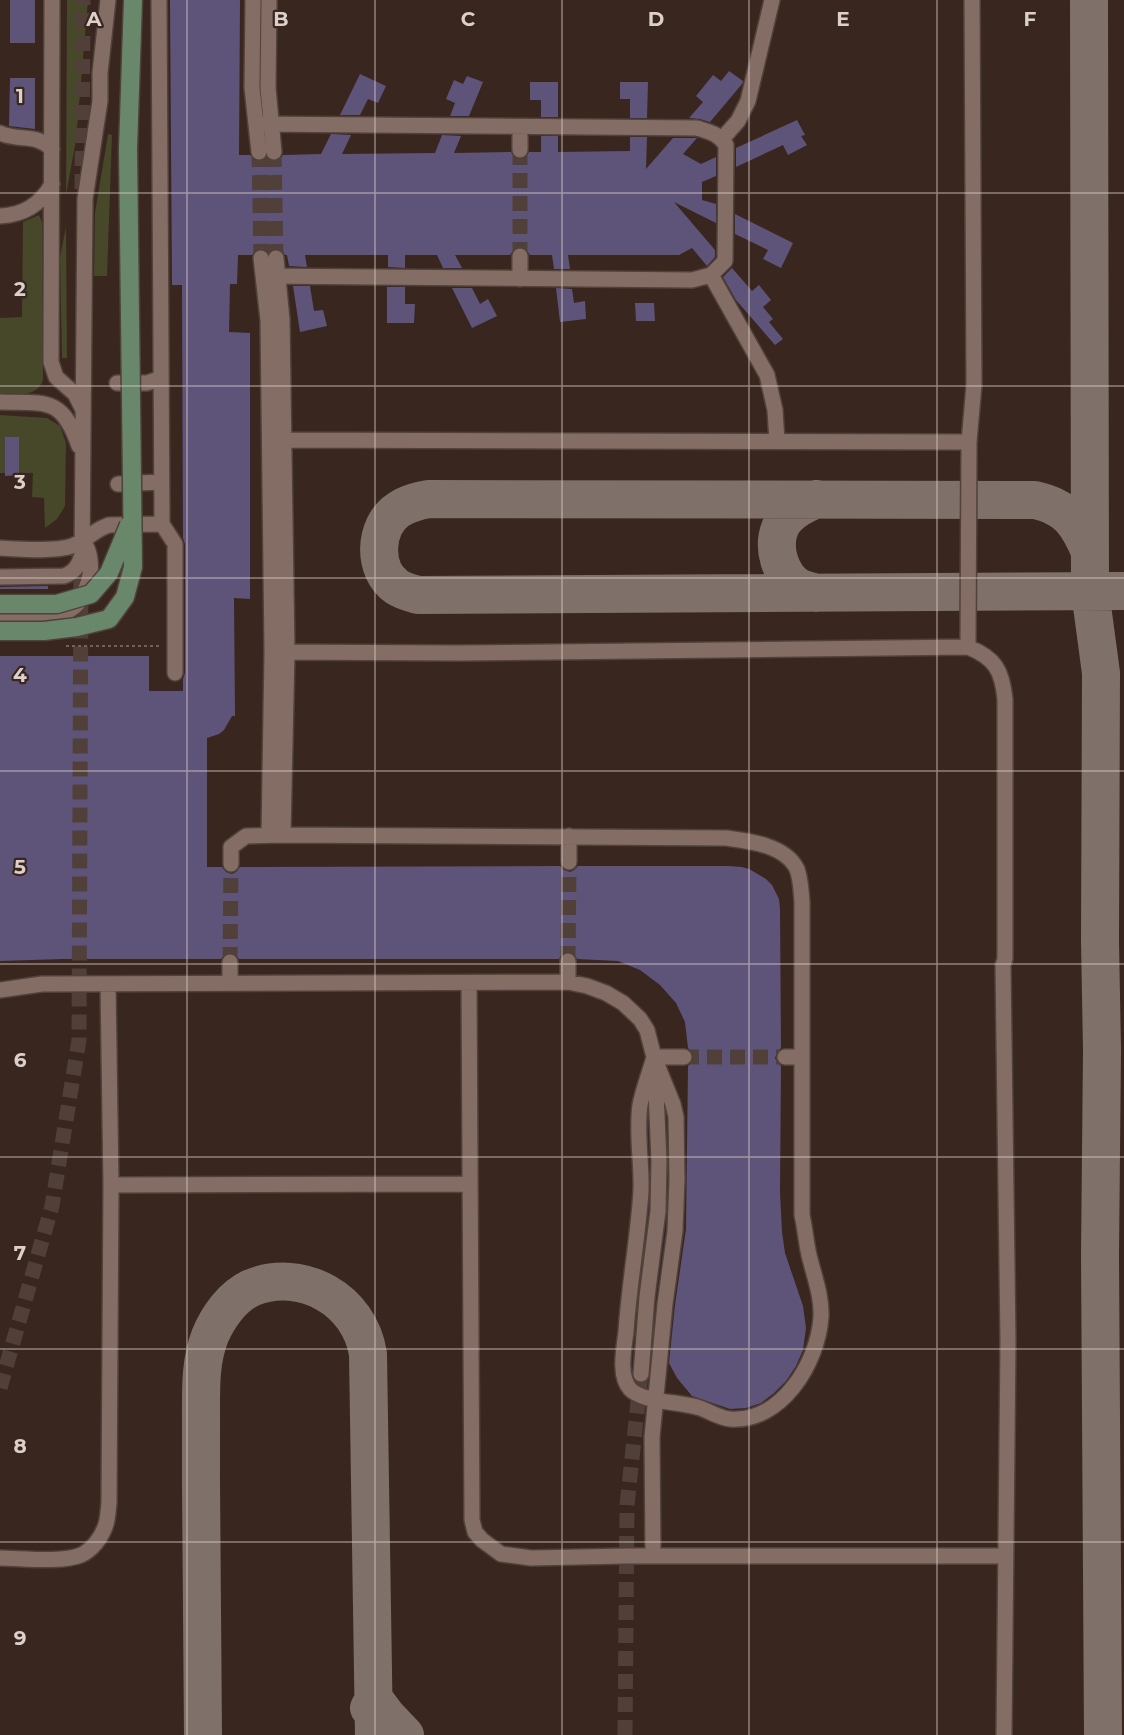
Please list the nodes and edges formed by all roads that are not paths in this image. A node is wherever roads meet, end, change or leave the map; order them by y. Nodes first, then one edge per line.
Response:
1 (52, 0) edge
2 (108, 0) edge
3 (133, 0) edge
4 (159, 0) edge
5 (253, 0) edge
6 (269, 0) edge
7 (772, 0) edge
8 (972, 0) edge
9 (264, 124) junction
10 (520, 127) junction
11 (0, 133) edge
12 (722, 139) junction
13 (52, 150) junction
14 (520, 150) tunnel mouth
15 (267, 152) tunnel mouth
16 (52, 184) junction
17 (0, 216) edge
18 (520, 256) tunnel mouth
19 (268, 258) tunnel mouth
20 (711, 275) junction
21 (270, 276) junction
22 (520, 279) junction
23 (161, 378) junction
24 (117, 383) dead end
25 (0, 402) edge
26 (83, 411) junction
27 (277, 440) junction
28 (777, 441) junction
29 (969, 442) junction
30 (83, 458) junction
31 (161, 482) junction
32 (118, 484) dead end
33 (132, 517) junction
34 (162, 524) junction
35 (83, 541) junction
36 (0, 548) edge
37 (0, 577) edge
38 (0, 604) edge
39 (0, 618) edge
40 (0, 632) edge
41 (968, 647) junction
42 (280, 652) junction
43 (175, 673) dead end
44 (276, 835) junction
45 (569, 836) junction
46 (569, 862) tunnel mouth
47 (231, 864) tunnel mouth
48 (568, 961) tunnel mouth
49 (230, 962) tunnel mouth
50 (469, 982) junction
51 (568, 982) junction
52 (230, 983) junction
53 (108, 984) junction
54 (0, 990) edge
55 (654, 1057) junction
56 (684, 1057) tunnel mouth
57 (785, 1057) tunnel mouth
58 (802, 1057) junction
59 (470, 1184) junction
60 (111, 1185) junction
61 (641, 1374) tunnel mouth
62 (656, 1400) junction
63 (1006, 1556) junction
64 (653, 1557) junction
65 (0, 1558) edge
66 (1004, 1735) edge

1 - 13 lane
2 - 26 lane
3 - 33 main road, bridge
4 - 23 lane
5 - 9 lane
6 - 9 lane
7 - 12 lane
8 - 29 lane
9 - 10 lane
9 - 15 lane
10 - 12 lane
10 - 14 lane
11 - 13 lane
12 - 20 lane
13 - 16 lane
16 - 17 lane
16 - 26 lane
18 - 22 lane
19 - 21 lane
20 - 22 lane
20 - 28 lane
21 - 22 lane
21 - 27 lane
23 - 24 lane
23 - 31 lane
25 - 30 lane
26 - 30 lane
27 - 28 lane
27 - 42 lane
28 - 29 lane
29 - 41 lane
30 - 35 lane
31 - 32 lane
31 - 34 lane
33 - 38 main road, bridge
33 - 40 main road, bridge
34 - 35 lane
34 - 43 lane
35 - 36 lane
35 - 37 lane
35 - 39 lane
41 - 42 lane
41 - 63 lane
42 - 44 lane
44 - 45 lane
44 - 47 lane
45 - 46 lane
45 - 58 lane
48 - 51 lane
49 - 52 lane
50 - 51 lane
50 - 52 lane
50 - 59 lane
51 - 55 lane
52 - 53 lane
53 - 54 lane
53 - 60 lane
55 - 56 lane
55 - 61 lane
55 - 62 lane
55 - 62 lane
57 - 58 lane
58 - 62 lane
59 - 60 lane
59 - 64 lane
60 - 65 lane
62 - 64 lane
63 - 64 lane
63 - 66 lane

